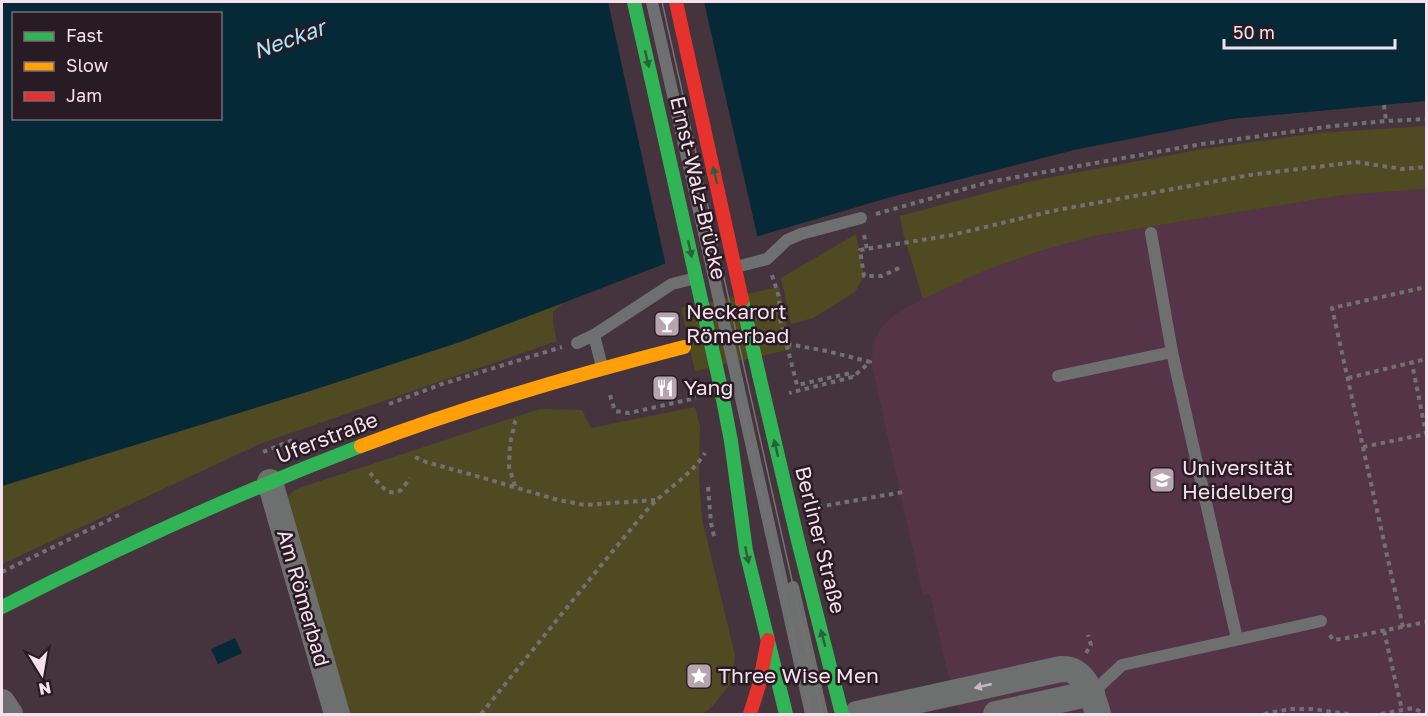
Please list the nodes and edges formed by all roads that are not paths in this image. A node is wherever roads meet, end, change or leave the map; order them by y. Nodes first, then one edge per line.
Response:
1 (634, 2) edge
2 (652, 2) edge
3 (662, 2) edge
4 (676, 2) edge
5 (861, 218) road end
6 (1151, 233) dead end
7 (594, 335) junction
8 (577, 343) dead end
9 (684, 347) dead end
10 (1172, 352) junction
11 (603, 368) junction
12 (1058, 376) dead end
13 (747, 378) junction
14 (270, 482) junction
15 (2, 608) edge
16 (1322, 621) road end
17 (1237, 639) junction
18 (768, 640) junction
19 (2, 702) edge
20 (1095, 704) edge
21 (10, 714) edge
22 (336, 714) edge
23 (750, 714) edge
24 (786, 714) edge
25 (811, 714) edge
26 (822, 714) edge
27 (842, 714) edge
28 (857, 714) edge
29 (996, 714) edge

1 -> 18 main road, Ernst-Walz-Brücke, bridge
2 - 13 lane, bridge
3 - 13 lane
13 -> 4 main road, Ernst-Walz-Brücke, bridge
5 - 7 lane
6 - 10 lane
7 - 8 lane
7 - 11 lane
9 - 11 main road, Uferstraße
10 - 12 lane
10 - 17 lane
11 - 14 main road, Uferstraße
13 - 25 lane
13 - 26 lane
27 -> 13 main road, Berliner Straße
14 - 15 main road, Uferstraße
14 - 22 street, Am Römerbad
16 - 17 lane
17 - 20 lane
18 - 23 main road
18 - 24 main road
19 - 21 street
20 -> 28 street
20 - 29 street

